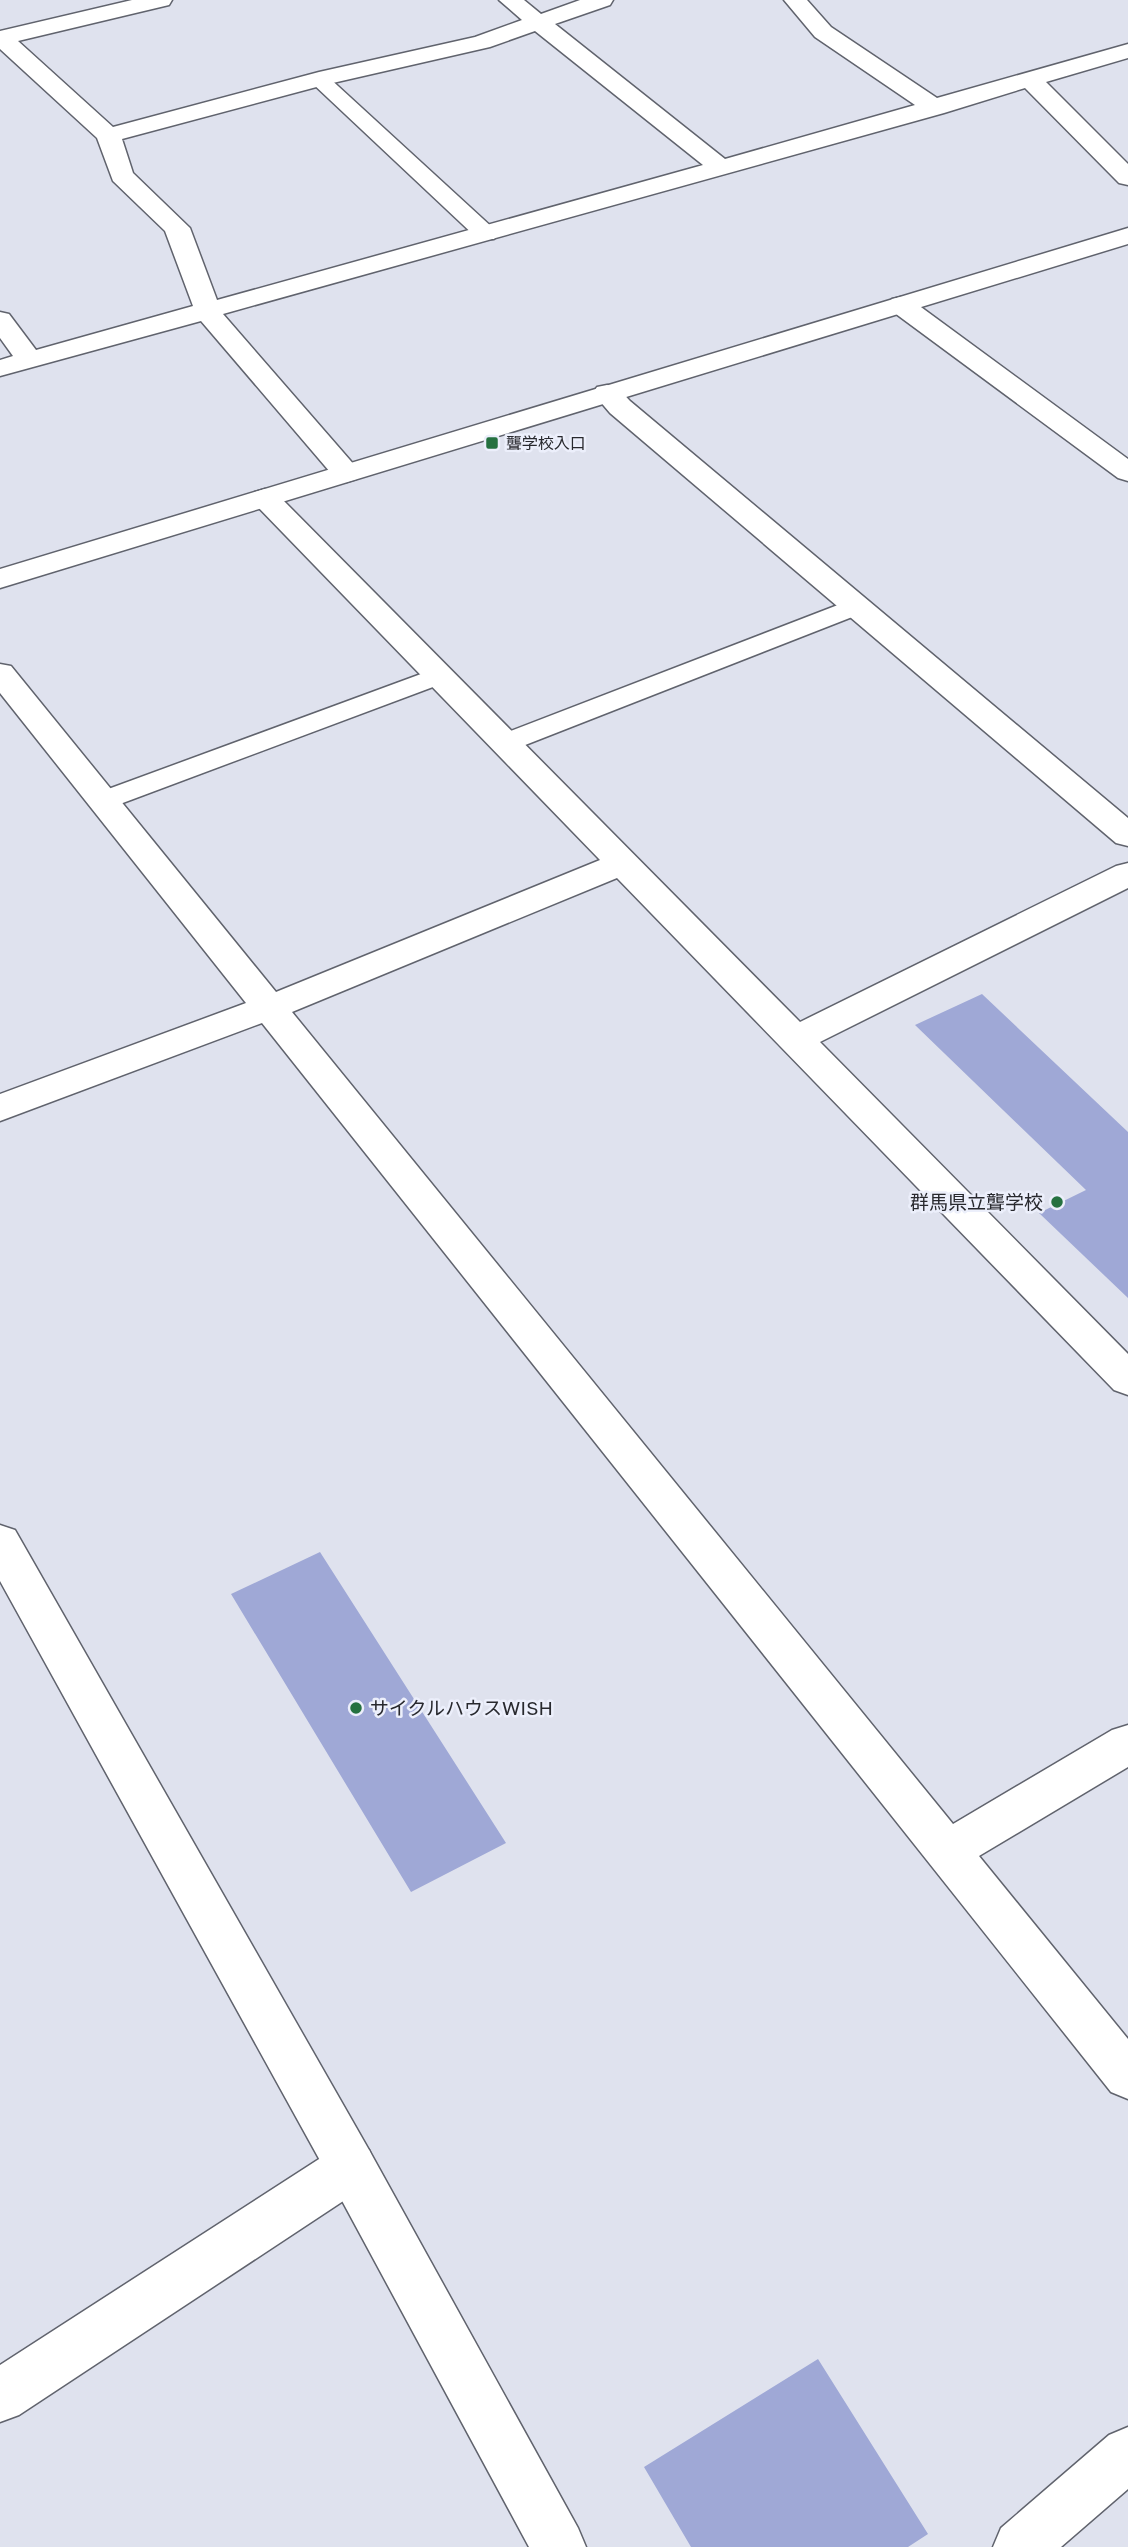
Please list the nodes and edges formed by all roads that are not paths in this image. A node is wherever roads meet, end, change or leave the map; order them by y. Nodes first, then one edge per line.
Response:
1 (161, 0) edge
2 (510, 0) edge
3 (602, 0) edge
4 (795, 0) edge
5 (539, 24) junction
6 (1, 38) edge
7 (1128, 51) edge
8 (318, 79) junction
9 (1030, 79) junction
10 (936, 108) junction
11 (108, 135) junction
12 (721, 169) junction
13 (1128, 178) edge
14 (486, 234) junction
15 (1128, 236) edge
16 (901, 305) junction
17 (208, 312) junction
18 (0, 320) edge
19 (29, 359) junction
20 (0, 368) edge
21 (607, 393) junction
22 (1128, 472) edge
23 (346, 473) junction
24 (265, 498) junction
25 (0, 579) edge
26 (856, 606) junction
27 (0, 673) edge
28 (440, 675) junction
29 (505, 743) junction
30 (102, 801) junction
31 (1128, 835) edge
32 (622, 863) junction
33 (1128, 874) edge
34 (267, 1006) junction
35 (796, 1039) junction
36 (0, 1108) edge
37 (1128, 1379) edge
38 (0, 1542) edge
39 (1128, 1744) edge
40 (947, 1851) junction
41 (1128, 2076) edge
42 (351, 2167) junction
43 (0, 2396) edge
44 (1128, 2454) edge
45 (559, 2547) edge
46 (1020, 2547) edge

1 - 6 street
2 - 5 street
3 - 5 street
4 - 10 street
5 - 8 street
5 - 12 street
6 - 11 street
7 - 9 street
8 - 11 street
8 - 14 lane
9 - 10 street
9 - 13 street
10 - 12 street
11 - 17 street
12 - 14 street
14 - 17 street
15 - 16 street
16 - 21 street
16 - 22 street
17 - 19 street
17 - 23 street
18 - 19 street
19 - 20 street
21 - 23 street
21 - 26 street
23 - 24 street
24 - 25 street
24 - 28 street
26 - 29 lane
26 - 31 street
27 - 30 street
28 - 29 street
28 - 30 lane
29 - 32 street
30 - 34 street
32 - 34 street
32 - 35 street
33 - 35 street
34 - 36 street
34 - 40 street
35 - 37 street
38 - 42 street
39 - 40 street
40 - 41 street
42 - 43 street
42 - 45 street
44 - 46 street

